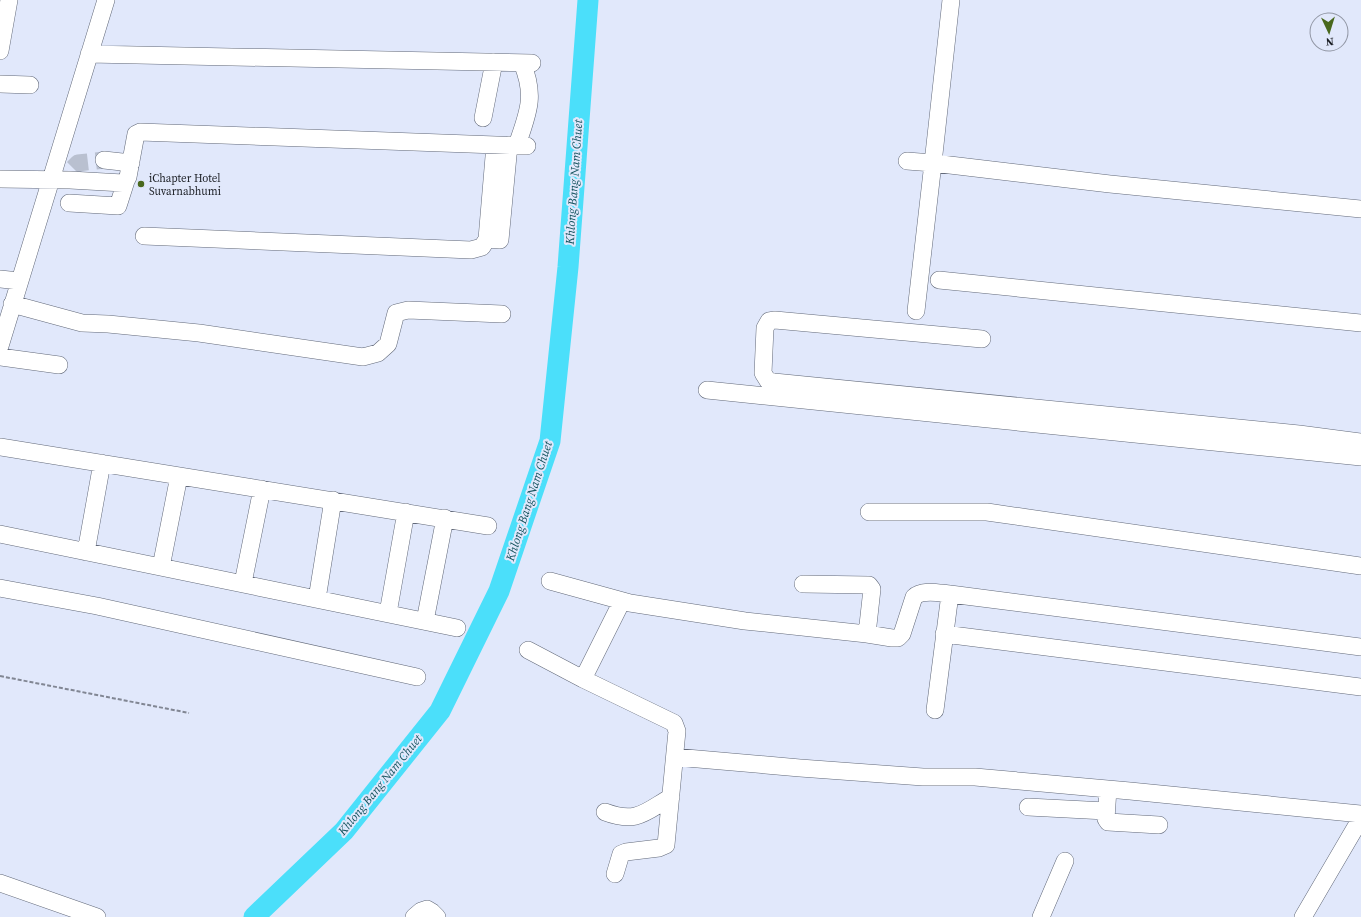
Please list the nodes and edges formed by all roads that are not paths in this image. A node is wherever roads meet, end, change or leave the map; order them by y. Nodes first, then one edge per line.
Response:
1 (9, 0) edge
2 (106, 0) edge
3 (951, 0) edge
4 (0, 51) edge
5 (89, 54) junction
6 (494, 62) junction
7 (0, 84) edge
8 (30, 85) dead end
9 (483, 118) dead end
10 (512, 145) junction
11 (104, 160) tunnel mouth
12 (907, 161) dead end
13 (131, 163) junction
14 (933, 163) junction
15 (0, 179) edge
16 (50, 180) junction
17 (126, 181) junction
18 (69, 203) dead end
19 (1361, 209) edge
20 (144, 236) dead end
21 (0, 279) edge
22 (939, 280) dead end
23 (19, 281) junction
24 (12, 304) junction
25 (916, 311) dead end
26 (502, 314) dead end
27 (1361, 324) edge
28 (982, 339) dead end
29 (0, 346) edge
30 (0, 357) edge
31 (59, 365) dead end
32 (707, 390) dead end
33 (1361, 442) edge
34 (0, 447) edge
35 (1361, 458) edge
36 (102, 463) junction
37 (178, 476) junction
38 (262, 489) junction
39 (333, 500) junction
40 (406, 512) junction
41 (869, 512) dead end
42 (445, 518) junction
43 (488, 526) dead end
44 (0, 534) edge
45 (86, 552) junction
46 (1361, 566) edge
47 (161, 567) junction
48 (550, 581) dead end
49 (243, 584) junction
50 (803, 584) dead end
51 (0, 588) edge
52 (950, 594) junction
53 (317, 598) junction
54 (622, 601) junction
55 (388, 613) junction
56 (425, 621) junction
57 (457, 628) dead end
58 (867, 634) junction
59 (944, 634) junction
60 (1361, 647) edge
61 (528, 650) dead end
62 (416, 677) dead end
63 (583, 679) junction
64 (1361, 687) edge
65 (935, 710) dead end
66 (675, 757) junction
67 (1152, 787) dead end
68 (1108, 789) junction
69 (671, 797) junction
70 (1361, 803) edge
71 (1028, 807) dead end
72 (1106, 811) junction
73 (605, 812) dead end
74 (1361, 814) edge
75 (1361, 818) edge
76 (1158, 825) dead end
77 (1361, 838) edge
78 (1065, 861) dead end
79 (615, 874) dead end
80 (0, 883) edge
81 (97, 917) edge
82 (414, 917) edge
83 (437, 917) edge
84 (1041, 917) edge
85 (1303, 917) edge
86 (1314, 917) edge

1 - 4 street
2 - 5 street
3 - 14 street
5 - 6 street
5 - 16 street
6 - 9 street
6 - 10 street
7 - 8 street
10 - 13 street
10 - 20 street
11 - 13 street
12 - 14 street
13 - 17 street
14 - 19 street
14 - 25 street
15 - 16 street
16 - 17 street
16 - 23 street
17 - 18 street
21 - 23 street
22 - 27 street
23 - 24 street
24 - 26 street
24 - 29 street
28 - 33 street
30 - 31 street
32 - 35 street
34 - 36 street
36 - 37 street
36 - 45 street
37 - 38 street
37 - 47 street
38 - 39 street
38 - 49 street
39 - 40 street
39 - 53 street
40 - 42 street
40 - 55 street
41 - 46 street
42 - 43 street
42 - 56 street
44 - 45 street
45 - 47 street
47 - 49 street
48 - 54 street
49 - 53 street
50 - 58 street
51 - 62 street
52 - 58 street
52 - 59 street
52 - 60 street
53 - 55 street
54 - 58 street
54 - 63 street
55 - 56 street
56 - 57 street
59 - 64 street
59 - 65 street
61 - 63 street
63 - 66 street
66 - 68 street
66 - 69 street
67 - 70 street
68 - 72 street
68 - 74 street
69 - 73 street
69 - 79 street
71 - 72 street
72 - 76 street
75 - 85 street
77 - 86 street
78 - 84 street
80 - 81 street
82 - 83 street

